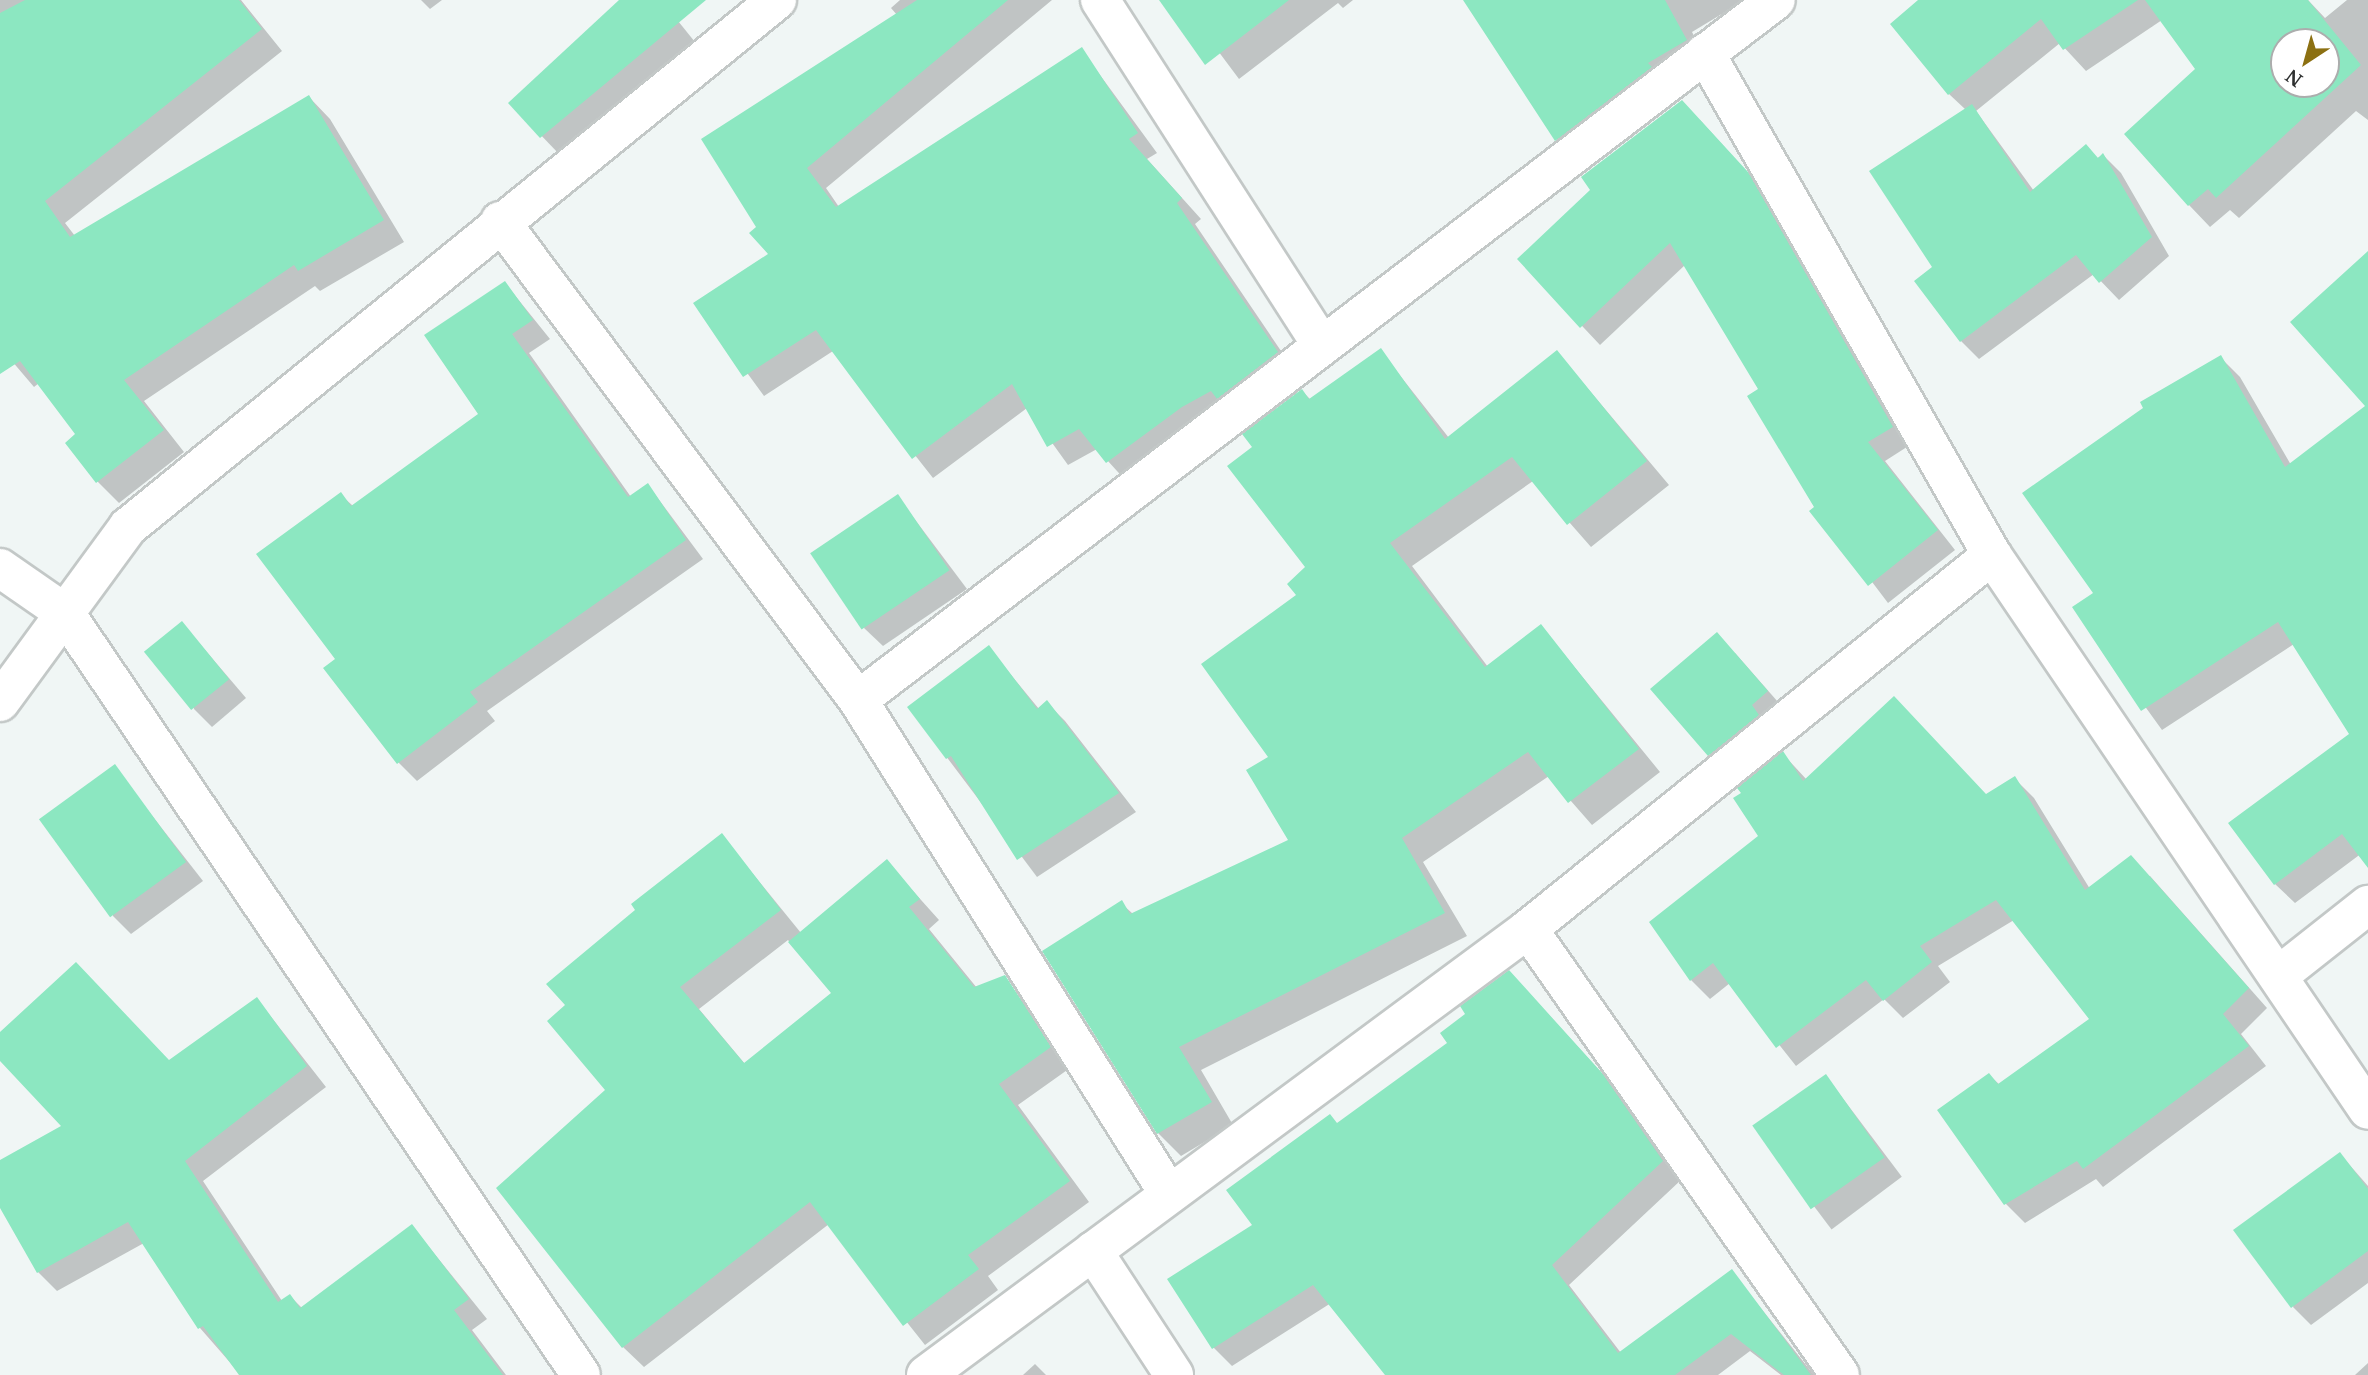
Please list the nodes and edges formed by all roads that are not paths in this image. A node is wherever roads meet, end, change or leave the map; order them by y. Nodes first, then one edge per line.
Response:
1 (777, 0) edge
2 (1100, 0) edge
3 (1776, 0) edge
4 (1705, 53) junction
5 (500, 221) junction
6 (1322, 346) junction
7 (1992, 555) junction
8 (0, 568) edge
9 (65, 613) junction
10 (858, 700) junction
11 (0, 702) edge
12 (2368, 905) edge
13 (1528, 929) junction
14 (2278, 976) junction
15 (2368, 1110) edge
16 (1169, 1194) junction
17 (1093, 1251) junction
18 (581, 1375) edge
19 (926, 1375) edge
20 (1174, 1375) edge
21 (1840, 1375) edge

1 - 5 street
2 - 6 street
3 - 4 street
4 - 6 street
4 - 7 street
5 - 9 street
5 - 10 street
6 - 10 street
7 - 13 street
7 - 14 street
8 - 9 street
9 - 11 street
9 - 18 street
10 - 16 street
12 - 14 street
13 - 16 street
13 - 21 street
14 - 15 street
16 - 17 street
17 - 19 street
17 - 20 street

